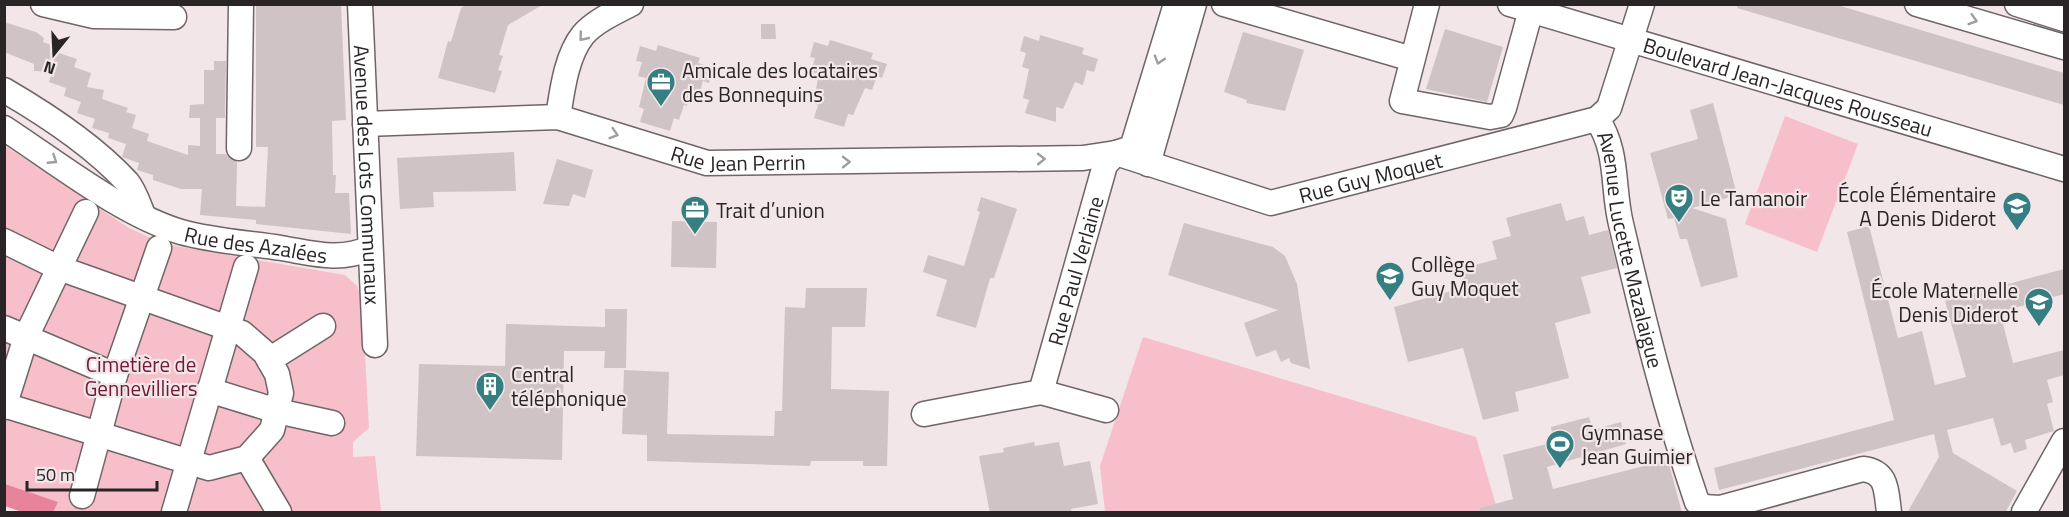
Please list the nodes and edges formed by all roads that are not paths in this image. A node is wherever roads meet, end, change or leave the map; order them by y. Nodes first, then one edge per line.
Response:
1 (44, 4) edge
2 (241, 4) edge
3 (360, 4) edge
4 (631, 4) edge
5 (1176, 4) edge
6 (1194, 4) edge
7 (1224, 4) edge
8 (1427, 4) edge
9 (1642, 4) edge
10 (1917, 4) edge
11 (2018, 4) edge
12 (1521, 7) edge
13 (174, 17) dead end
14 (2064, 19) edge
15 (1631, 40) junction
16 (2064, 47) edge
17 (1412, 59) junction
18 (4, 90) edge
19 (558, 117) junction
20 (1597, 119) junction
21 (365, 124) junction
22 (4, 128) edge
23 (239, 148) dead end
24 (1116, 153) junction
25 (1148, 164) junction
26 (2064, 169) edge
27 (86, 212) dead end
28 (143, 215) junction
29 (4, 241) edge
30 (159, 248) dead end
31 (369, 248) junction
32 (246, 267) dead end
33 (59, 268) junction
34 (142, 298) junction
35 (323, 326) dead end
36 (228, 328) junction
37 (15, 332) edge
38 (375, 345) dead end
39 (269, 360) junction
40 (116, 375) junction
41 (209, 390) junction
42 (1041, 392) junction
43 (5, 405) edge
44 (1106, 410) dead end
45 (277, 411) junction
46 (924, 414) dead end
47 (332, 423) dead end
48 (101, 435) junction
49 (2064, 441) edge
50 (247, 458) junction
51 (188, 462) junction
52 (82, 496) dead end
53 (174, 513) edge
54 (279, 513) edge
55 (1889, 513) edge
56 (2024, 513) edge

1 - 13 street
2 - 23 street
3 - 21 street, Avenue des Lots Communaux
4 -> 19 street
5 -> 24 street, Rue Paul Verlaine
6 - 25 street
7 - 17 street
8 - 17 street
9 - 15 street, Avenue Lucette Mazalaigue
10 -> 16 street
11 - 14 street
12 - 15 street, Boulevard Jean-Jacques Rousseau
12 - 17 street
15 - 20 street, Avenue Lucette Mazalaigue
15 - 26 street, Boulevard Jean-Jacques Rousseau
18 - 28 street
19 - 21 street, Rue Jean Perrin
19 -> 24 street, Rue Jean Perrin
20 - 25 street, Rue Guy Moquet
20 - 55 street, Avenue Lucette Mazalaigue
21 - 31 street, Avenue des Lots Communaux
22 -> 28 street, Rue des Azalées
24 - 25 street
24 - 42 street, Rue Paul Verlaine
27 - 33 street
28 - 31 street, Rue des Azalées
29 - 33 street
30 - 34 street
31 - 38 street, Avenue des Lots Communaux
32 - 36 street
33 - 34 street
33 - 37 street
34 - 36 street
34 - 40 street
35 - 39 street
36 - 39 street
36 - 41 street
37 - 40 street
37 - 43 street
39 - 45 street
40 - 48 street
41 - 45 street
41 - 51 street
42 - 44 street
42 - 46 street
43 - 48 street
45 - 47 street
45 - 50 street
48 - 51 street
48 - 52 street
49 - 56 street
50 - 51 street
50 - 54 street
51 - 53 street

